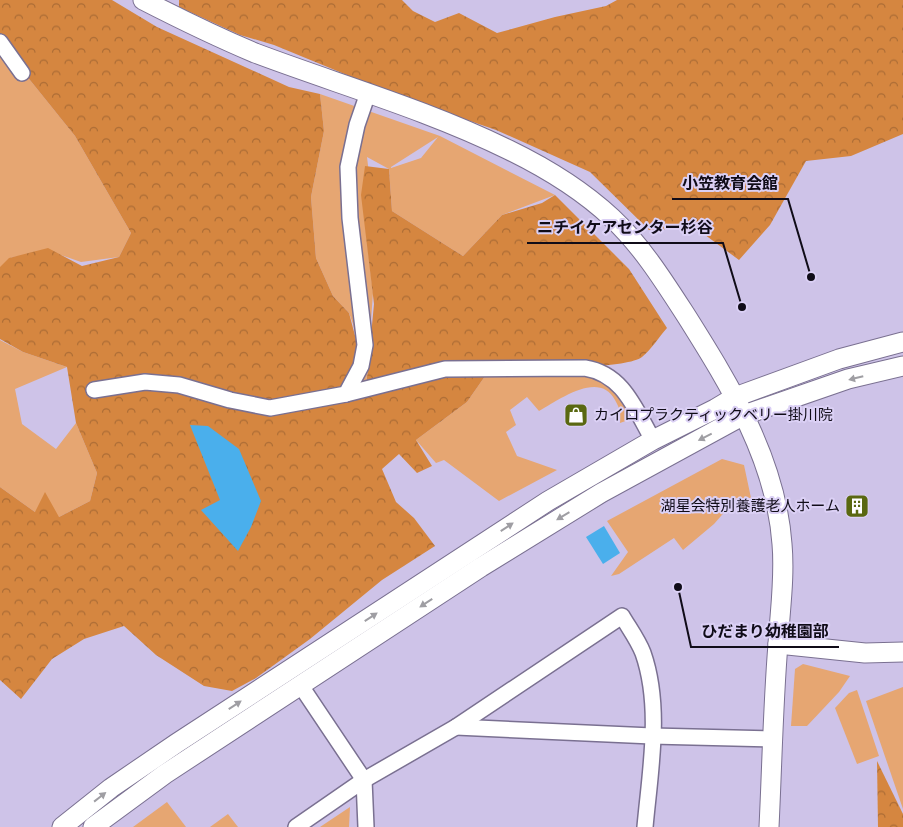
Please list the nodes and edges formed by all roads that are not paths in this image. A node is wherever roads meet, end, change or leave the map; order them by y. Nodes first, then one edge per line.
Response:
1 (143, 0) edge
2 (0, 42) edge
3 (22, 72) dead end
4 (368, 93) junction
5 (903, 342) edge
6 (903, 366) edge
7 (94, 390) dead end
8 (346, 394) junction
9 (735, 397) junction
10 (744, 415) junction
11 (653, 440) junction
12 (778, 644) junction
13 (903, 652) edge
14 (301, 686) junction
15 (456, 727) junction
16 (652, 736) junction
17 (774, 739) junction
18 (364, 780) junction
19 (62, 827) edge
20 (93, 827) edge
21 (296, 827) edge
22 (366, 827) edge
23 (646, 827) edge
24 (769, 827) edge

1 - 4 street
2 - 3 street
4 - 8 street
4 - 9 street
5 - 9 street
6 -> 10 street
7 - 8 street
8 - 11 street
9 - 10 street
9 - 11 street
10 - 12 street
10 -> 14 street
19 -> 11 street
12 - 13 street
12 - 17 street
14 - 18 street
14 - 20 street
15 - 16 street
15 - 16 street
15 - 18 street
16 - 17 street
16 - 23 street
17 - 24 street
18 - 21 street
18 - 22 street

